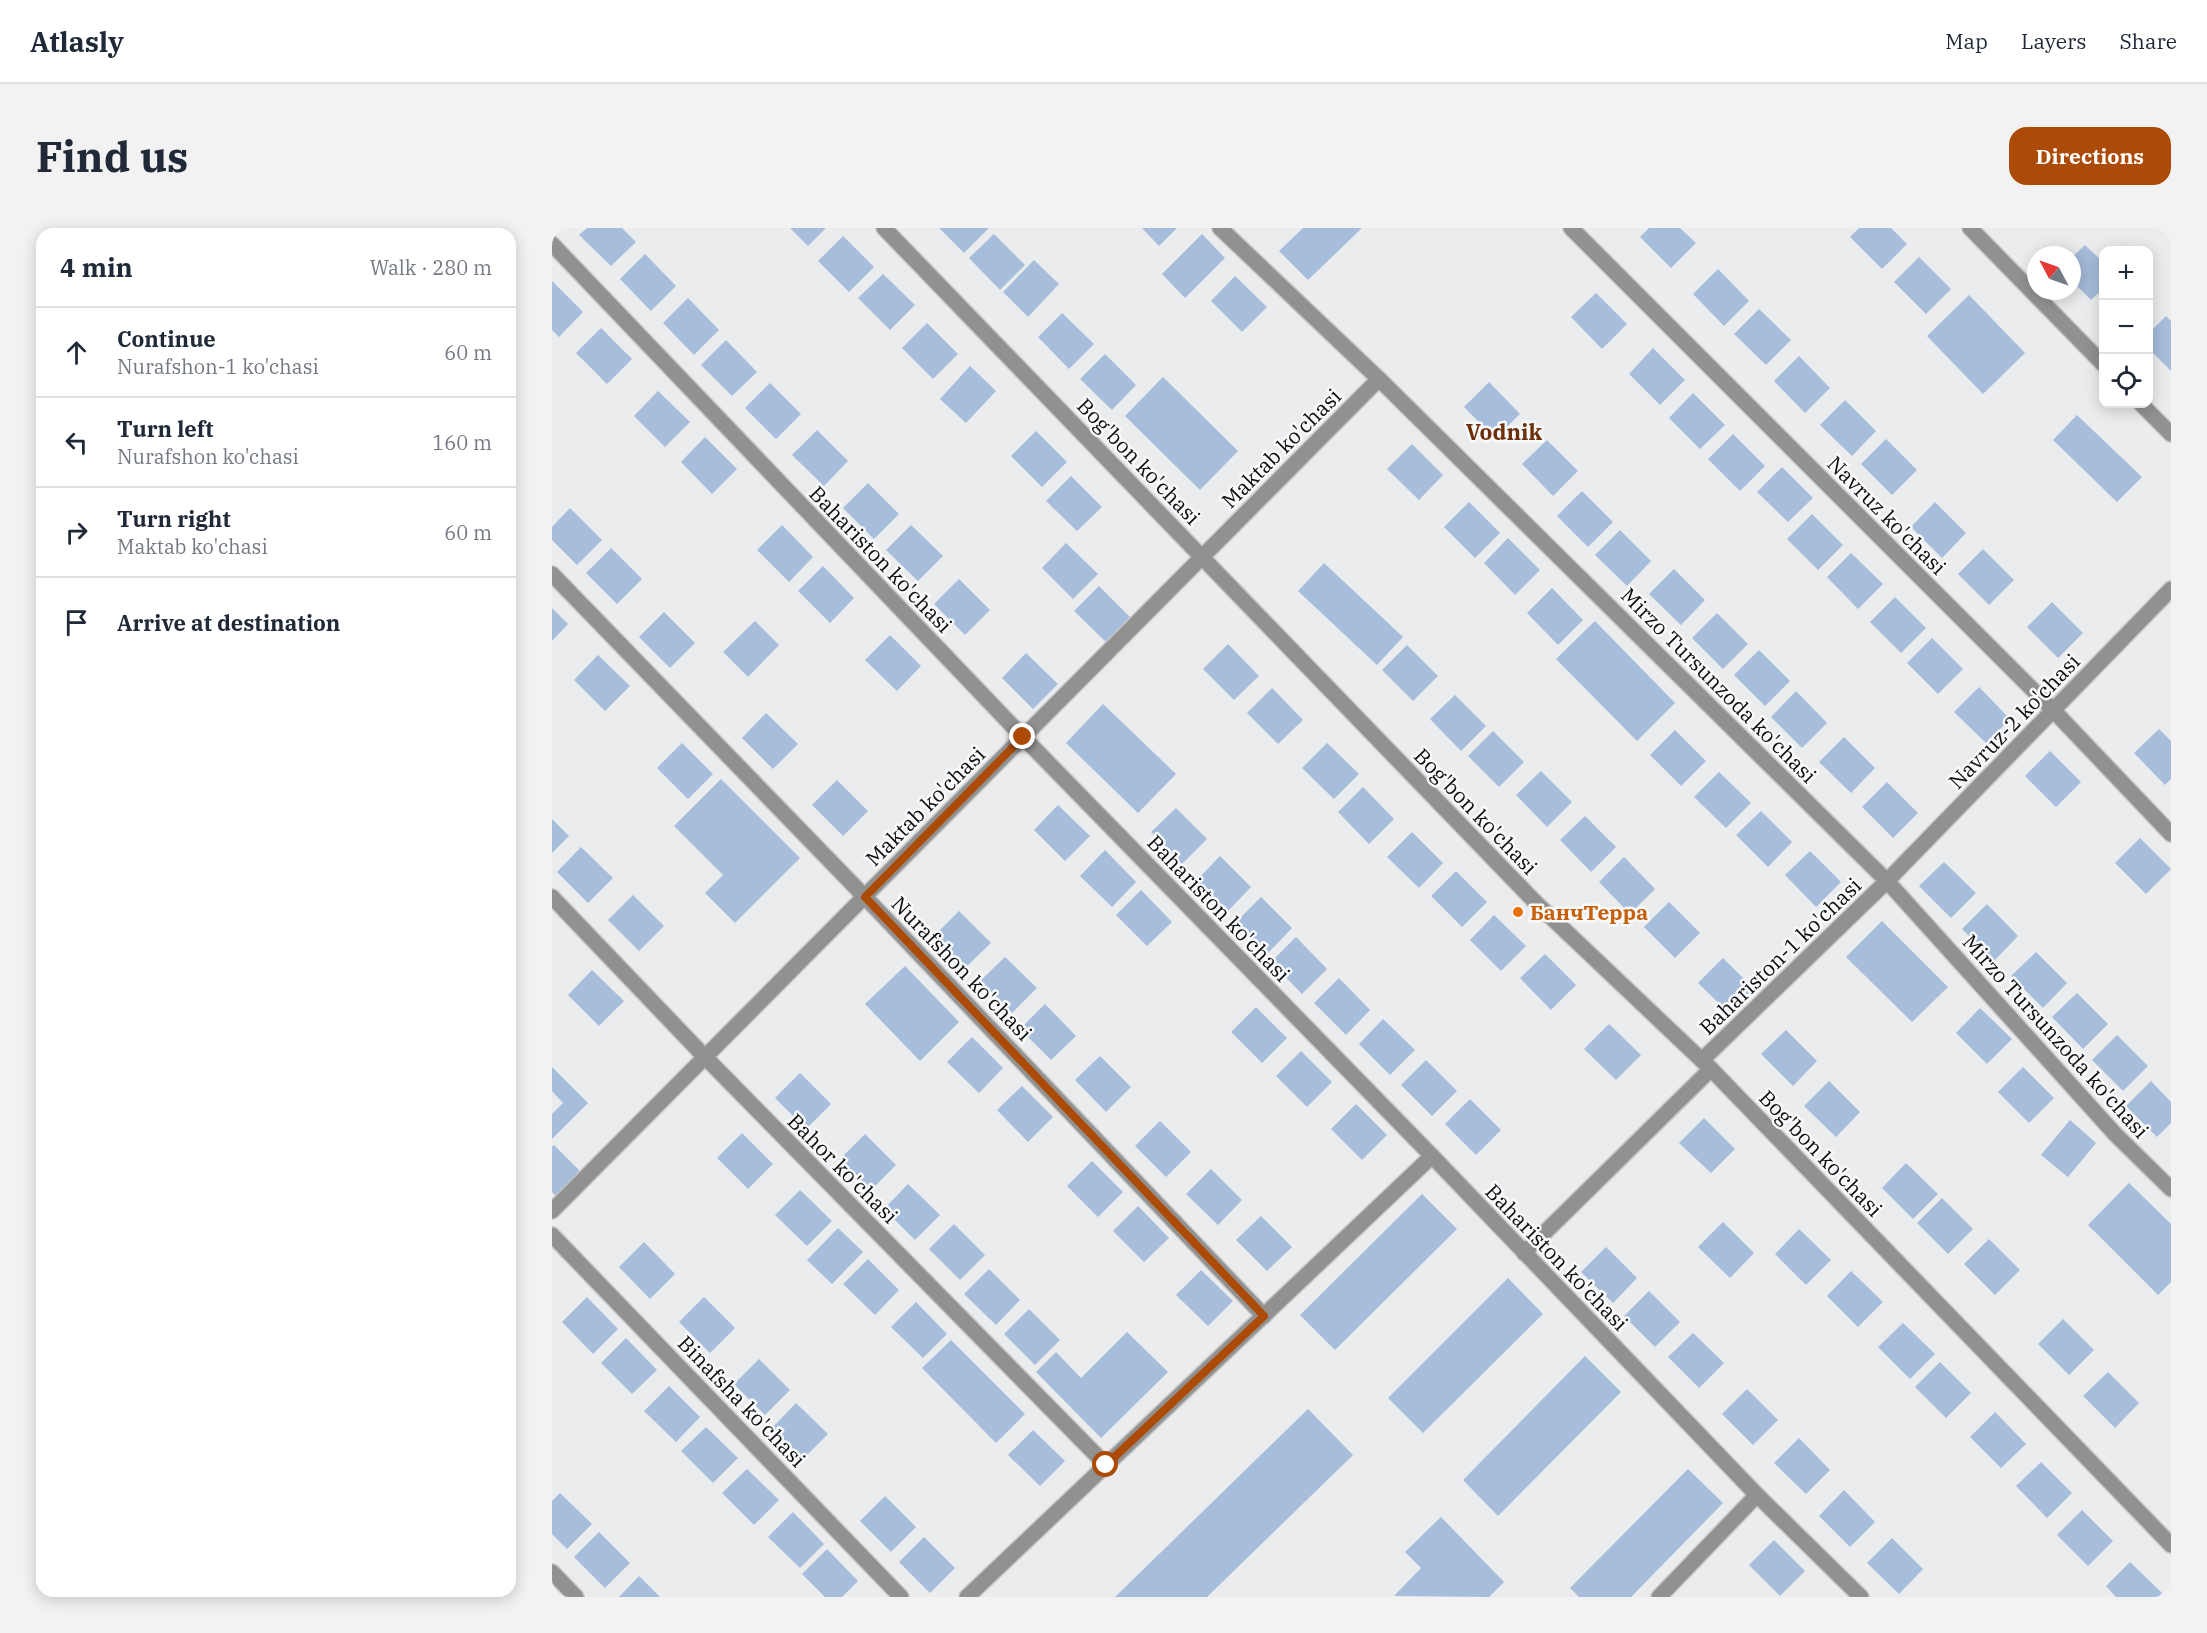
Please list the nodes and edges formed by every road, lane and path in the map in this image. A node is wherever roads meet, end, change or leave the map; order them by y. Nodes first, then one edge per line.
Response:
1 (884, 228) edge
2 (1220, 228) edge
3 (1570, 228) edge
4 (1970, 228) edge
5 (552, 244) edge
6 (2099, 361) edge
7 (1379, 379) junction
8 (2145, 408) edge
9 (2171, 434) edge
10 (1202, 557) junction
11 (552, 574) edge
12 (2171, 589) edge
13 (2052, 710) junction
14 (1023, 737) junction
15 (2171, 834) edge
16 (1887, 881) junction
17 (552, 897) edge
18 (865, 897) junction
19 (705, 1057) junction
20 (1707, 1065) junction
21 (1432, 1156) junction
22 (2171, 1189) edge
23 (552, 1211) edge
24 (552, 1235) edge
25 (1524, 1253) junction
26 (1264, 1316) junction
27 (1106, 1465) junction
28 (1757, 1495) junction
29 (2171, 1545) edge
30 (552, 1572) edge
31 (576, 1597) edge
32 (901, 1597) edge
33 (967, 1597) edge
34 (1659, 1597) edge
35 (1861, 1597) edge

1 - 10 street, Bog'bon ko'chasi
2 - 7 street, Mirzo Tursunzoda ko'chasi
3 - 13 street, Navruz ko'chasi
4 - 6 street
5 - 14 street, Bahariston ko'chasi
7 - 10 street, Maktab ko'chasi
7 - 16 street, Mirzo Tursunzoda ko'chasi
8 - 9 street
10 - 14 street, Maktab ko'chasi
10 - 20 street, Bog'bon ko'chasi
11 - 18 street, Nurafshon ko'chasi
12 - 13 street, Navruz-2 ko'chasi
13 - 15 street, Navruz ko'chasi
13 - 16 street, Navruz-2 ko'chasi
14 - 18 street, Maktab ko'chasi
14 - 21 street, Bahariston ko'chasi
16 - 20 street, Bahariston-1 ko'chasi
16 - 22 street, Mirzo Tursunzoda ko'chasi
17 - 19 street, Bahor ko'chasi
18 - 19 street, Maktab ko'chasi
18 - 26 street, Nurafshon ko'chasi
19 - 23 street, Maktab ko'chasi
19 - 27 street, Bahor ko'chasi
20 - 25 street, Bahariston-1 ko'chasi
20 - 29 street, Bog'bon ko'chasi
21 - 25 street, Bahariston ko'chasi
21 - 26 street
24 - 32 street, Binafsha ko'chasi
25 - 28 street, Bahariston ko'chasi
26 - 27 street
27 - 33 street
28 - 34 street
28 - 35 street, Bahariston ko'chasi
30 - 31 street

